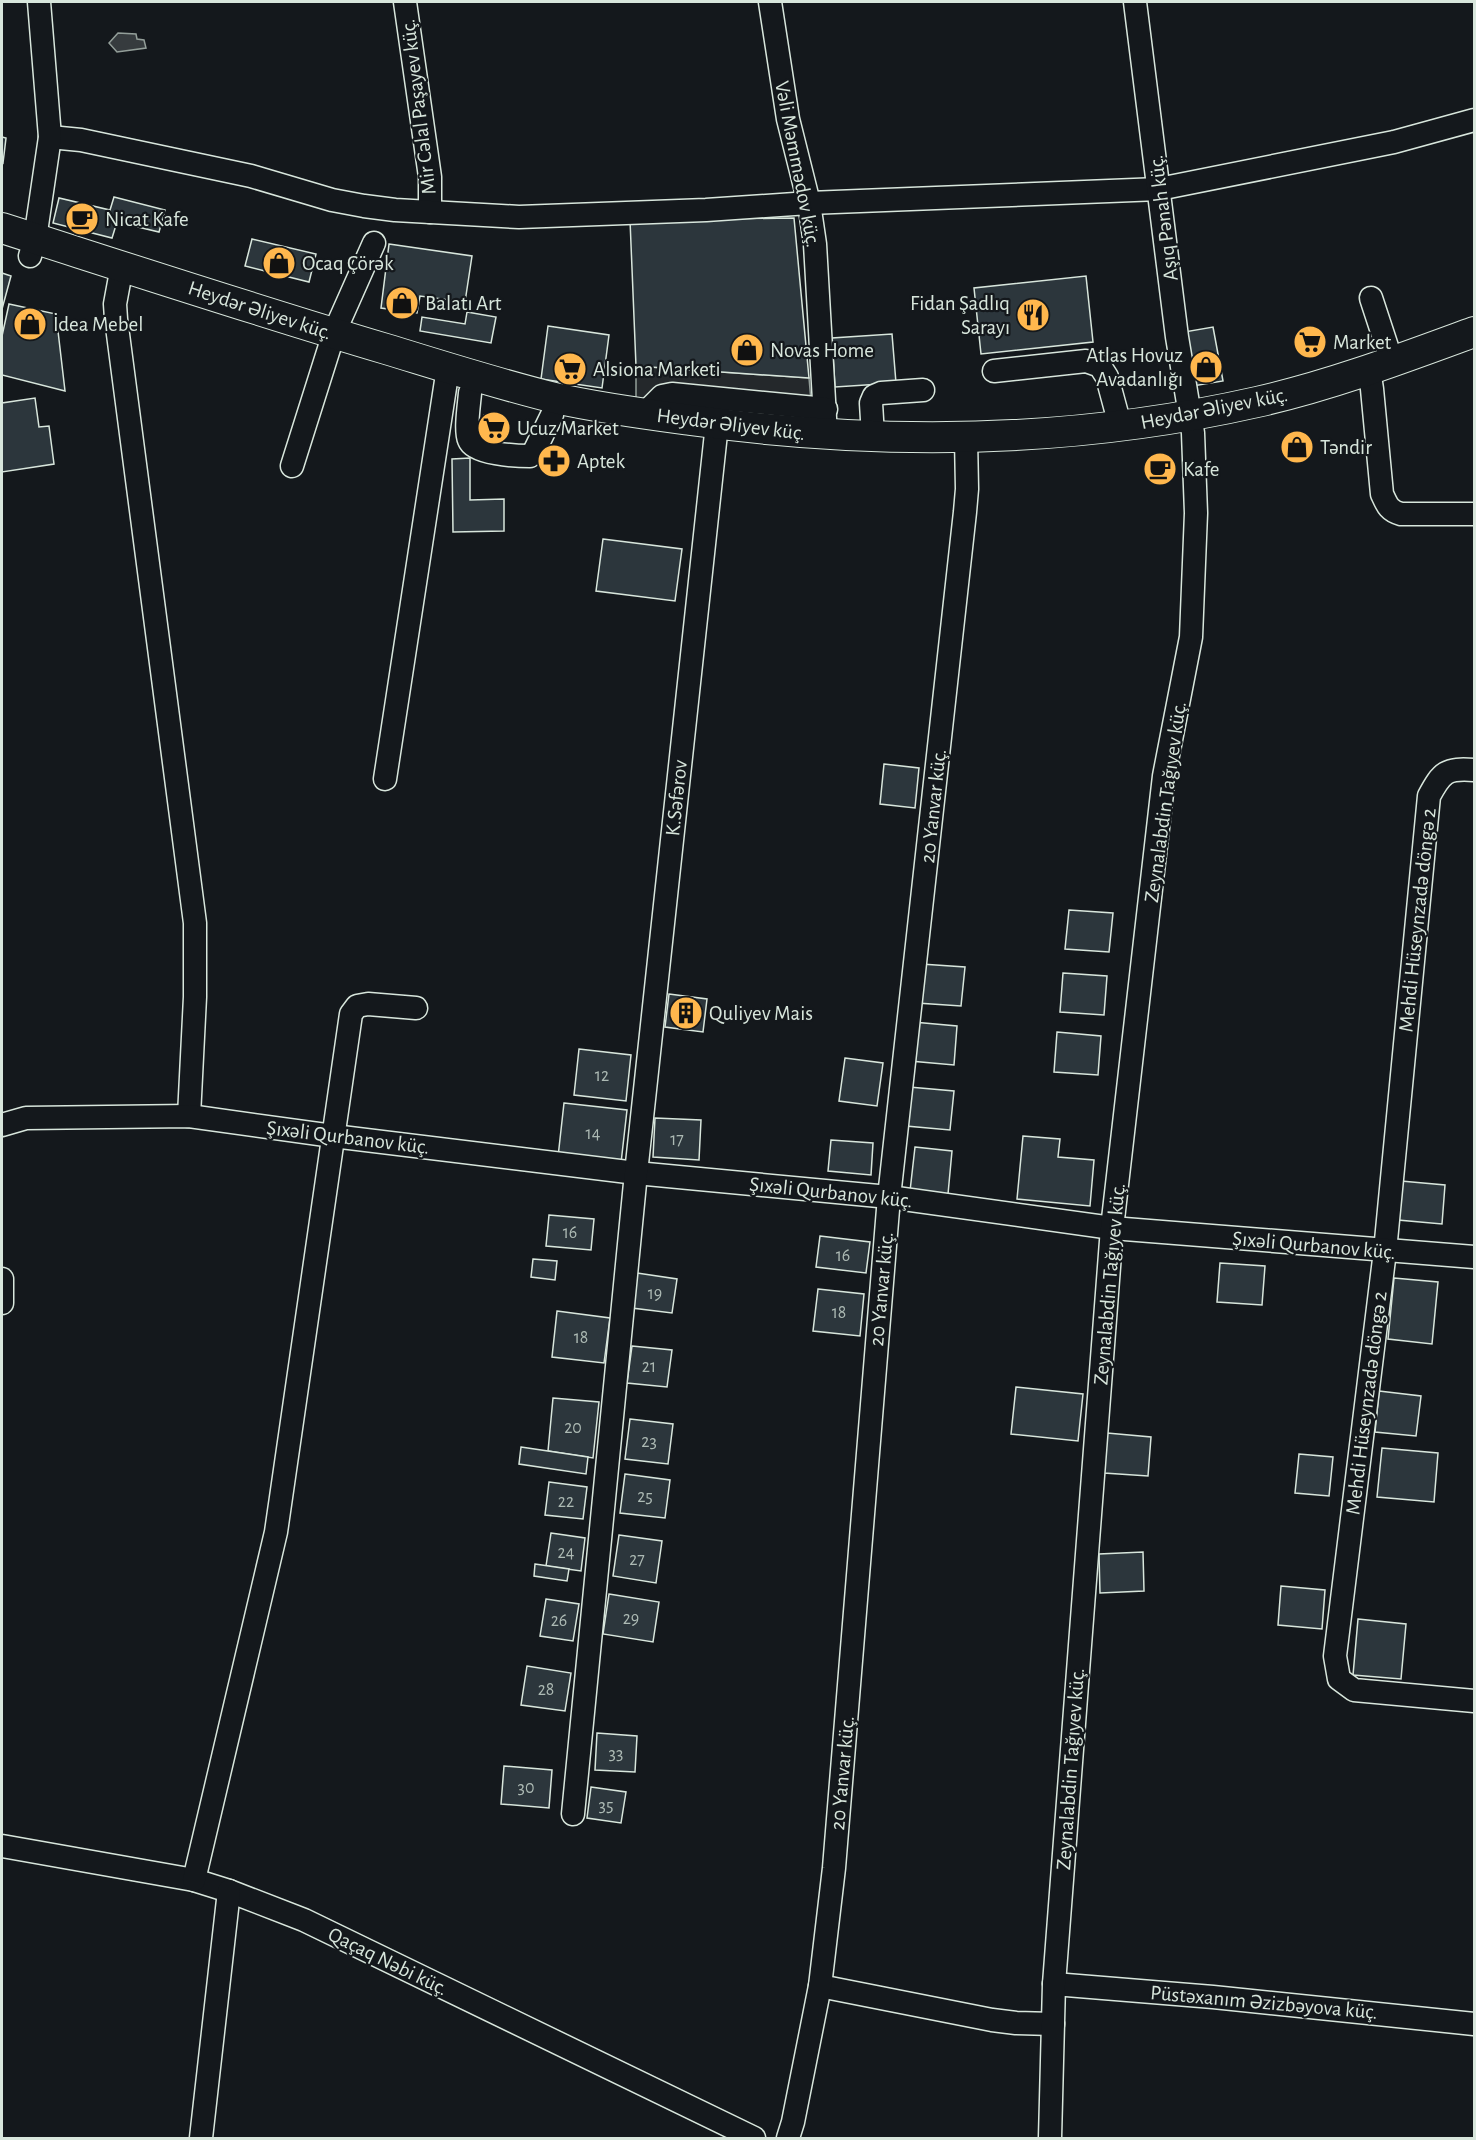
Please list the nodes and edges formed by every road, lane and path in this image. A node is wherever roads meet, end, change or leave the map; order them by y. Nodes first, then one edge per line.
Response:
1 (39, 2) edge
2 (405, 2) edge
3 (770, 2) edge
4 (1135, 2) edge
5 (1474, 120) edge
6 (50, 137) junction
7 (1160, 189) junction
8 (809, 202) junction
9 (430, 212) junction
10 (2, 228) edge
11 (374, 243) dead end
12 (2, 247) edge
13 (33, 247) junction
14 (120, 274) junction
15 (1371, 298) dead end
16 (1474, 332) edge
17 (331, 342) junction
18 (1474, 352) edge
19 (994, 371) dead end
20 (1378, 374) junction
21 (454, 382) junction
22 (923, 390) dead end
23 (644, 414) junction
24 (552, 416) junction
25 (826, 422) junction
26 (1192, 424) junction
27 (1120, 425) junction
28 (716, 434) junction
29 (873, 436) junction
30 (967, 448) junction
31 (292, 466) dead end
32 (1474, 514) edge
33 (1474, 770) edge
34 (385, 779) dead end
35 (416, 1008) dead end
36 (189, 1116) junction
37 (2, 1125) edge
38 (333, 1136) junction
39 (636, 1173) junction
40 (889, 1197) junction
41 (1112, 1228) junction
42 (1385, 1251) junction
43 (1474, 1257) edge
44 (2, 1279) edge
45 (2, 1303) edge
46 (1474, 1701) edge
47 (573, 1814) dead end
48 (2, 1846) edge
49 (194, 1880) junction
50 (229, 1891) junction
51 (1054, 1984) junction
52 (820, 1986) junction
53 (1053, 2024) junction
54 (1474, 2024) edge
55 (201, 2139) edge
56 (754, 2139) edge
57 (788, 2139) edge
58 (1050, 2139) edge

1 - 6 street
2 - 9 street, Mir Cəlal Paşayev küç.
3 - 8 street, Vəli Məmmədov küç.
4 - 7 street, Aşıq Pənah küç.
5 - 7 street
6 - 9 street
6 - 13 street
7 - 8 street
7 - 26 street, Aşıq Pənah küç.
8 - 9 street
8 - 25 street, Vəli Məmmədov küç.
10 - 13 main road, Heydər Əliyev küç.
11 - 17 street
12 - 13 main road, Heydər Əliyev küç.
13 - 14 main road, Heydər Əliyev küç.
14 - 17 main road, Heydər Əliyev küç.
14 - 36 street
15 - 20 street
16 - 20 main road, Heydər Əliyev küç.
17 - 21 main road, Heydər Əliyev küç.
17 - 31 street
18 - 20 main road, Heydər Əliyev küç.
19 - 27 street
20 - 26 main road, Heydər Əliyev küç.
20 - 32 street
21 - 23 main road, Heydər Əliyev küç.
21 - 24 main road, Heydər Əliyev küç.
21 - 24 street
21 - 34 street
22 - 29 street
23 - 25 street
23 - 28 main road, Heydər Əliyev küç.
24 - 28 main road, Heydər Əliyev küç.
25 - 28 main road, Heydər Əliyev küç.
25 - 29 main road, Heydər Əliyev küç.
26 - 27 main road, Heydər Əliyev küç.
26 - 30 main road, Heydər Əliyev küç.
26 - 41 street, Zeynalabdin Tağıyev küç.
27 - 30 main road, Heydər Əliyev küç.
28 - 30 main road, Heydər Əliyev küç.
28 - 39 street, K.Səfərov
29 - 30 main road, Heydər Əliyev küç.
30 - 40 street, 20 Yanvar küç.
33 - 42 street, Mehdi Hüseynzadə döngə 2
35 - 38 street
36 - 37 street, Şıxəli Qurbanov küç.
36 - 38 street, Şıxəli Qurbanov küç.
38 - 39 street, Şıxəli Qurbanov küç.
38 - 49 street
39 - 40 street, Şıxəli Qurbanov küç.
39 - 47 street, K.Səfərov
40 - 41 street, Şıxəli Qurbanov küç.
40 - 52 street, 20 Yanvar küç.
41 - 42 street, Şıxəli Qurbanov küç.
41 - 51 street, Zeynalabdin Tağıyev küç.
42 - 43 street, Şıxəli Qurbanov küç.
42 - 46 street, Mehdi Hüseynzadə döngə 2
44 - 45 street
48 - 49 street, Qaçaq Nəbi küç.
49 - 50 street, Qaçaq Nəbi küç.
50 - 55 street
50 - 56 street, Qaçaq Nəbi küç.
51 - 53 street, Zeynalabdin Tağıyev küç.
51 - 54 street, Püstəxanım Əzizbəyova küç.
52 - 53 street
52 - 57 street, 20 Yanvar küç.
53 - 58 street, Zeynalabdin Tağıyev küç.

